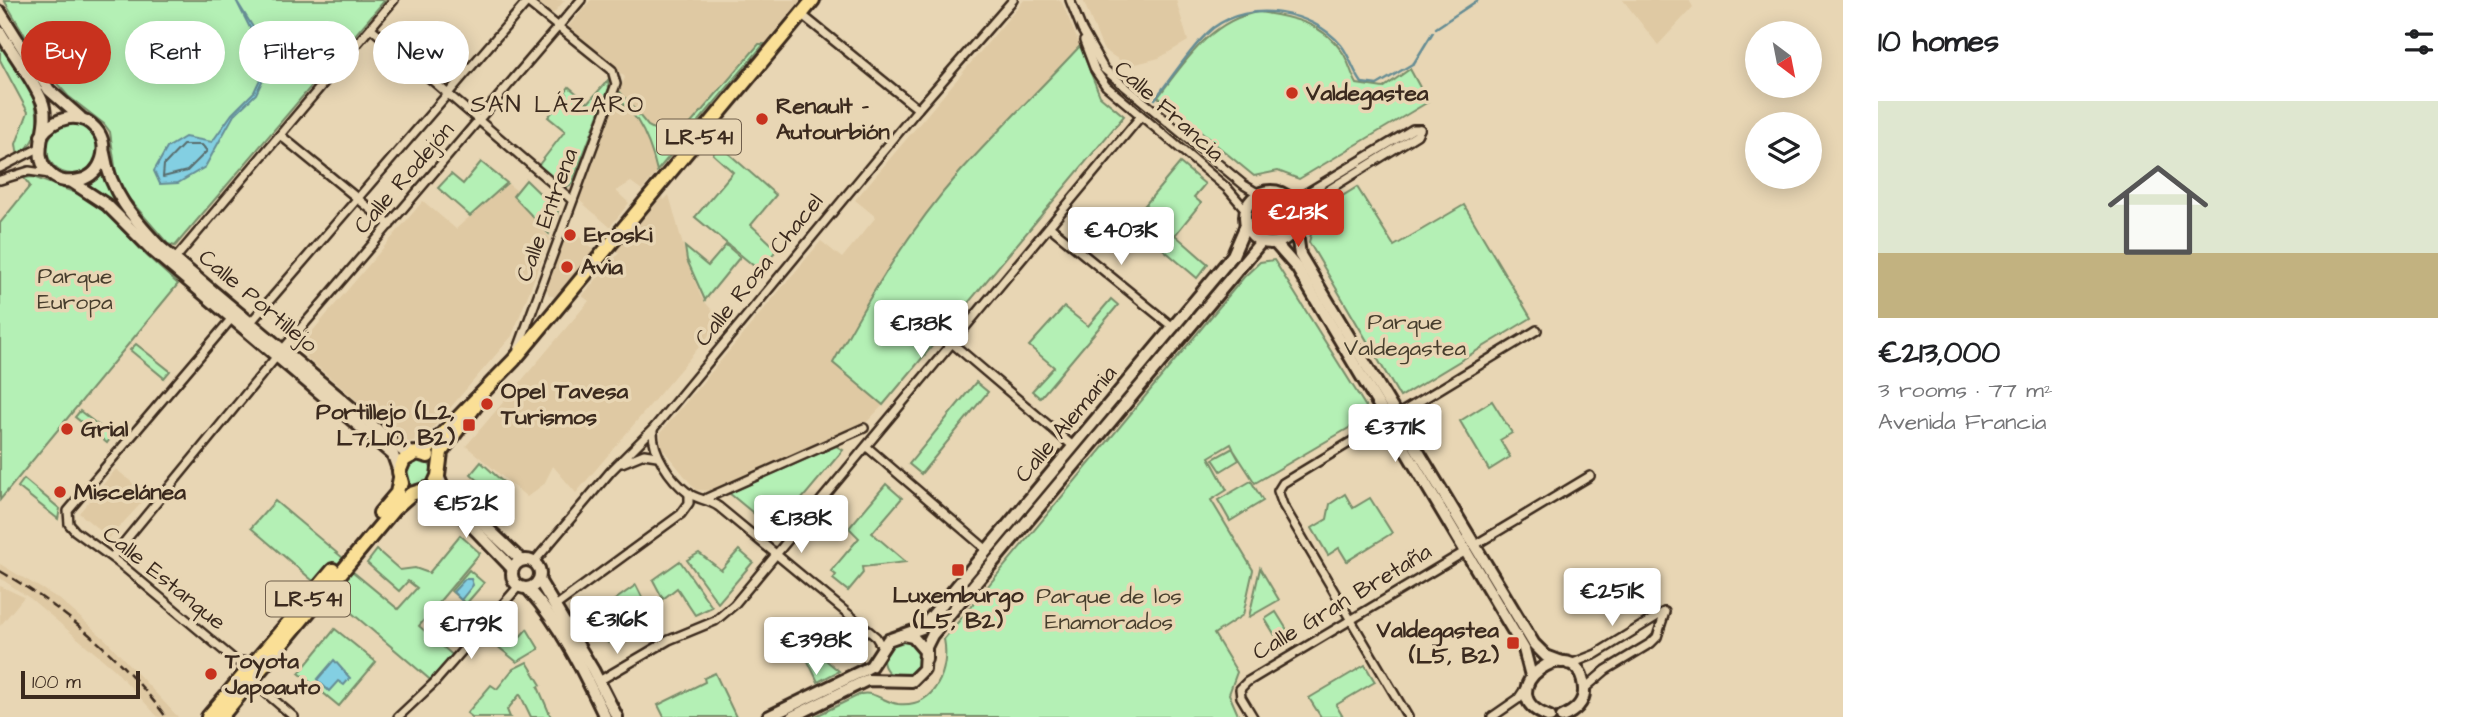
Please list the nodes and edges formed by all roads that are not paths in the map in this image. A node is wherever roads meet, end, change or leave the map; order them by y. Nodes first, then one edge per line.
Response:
1 (394, 0) edge
2 (581, 0) edge
3 (813, 0) edge
4 (1013, 0) edge
5 (1070, 0) edge
6 (526, 1) edge
7 (0, 12) edge
8 (801, 14) junction
9 (558, 27) junction
10 (371, 28) junction
11 (1082, 30) junction
12 (0, 32) edge
13 (447, 93) junction
14 (918, 108) junction
15 (1141, 116) junction
16 (479, 120) junction
17 (85, 121) junction
18 (280, 135) junction
19 (41, 136) junction
20 (39, 148) junction
21 (104, 153) junction
22 (0, 168) edge
23 (51, 175) junction
24 (0, 180) edge
25 (72, 181) junction
26 (1280, 193) junction
27 (1259, 194) junction
28 (357, 198) junction
29 (572, 200) junction
30 (1246, 210) junction
31 (1297, 221) junction
32 (390, 225) junction
33 (1246, 225) junction
34 (1050, 227) junction
35 (1261, 242) junction
36 (1275, 243) junction
37 (179, 255) junction
38 (232, 318) junction
39 (251, 322) junction
40 (1174, 328) junction
41 (1537, 330) dead end
42 (954, 344) junction
43 (280, 352) junction
44 (514, 360) junction
45 (485, 391) junction
46 (1392, 418) junction
47 (864, 428) dead end
48 (653, 429) junction
49 (867, 447) junction
50 (1074, 447) junction
51 (420, 453) junction
52 (657, 456) junction
53 (611, 471) junction
54 (438, 473) junction
55 (400, 475) junction
56 (1590, 476) dead end
57 (424, 491) junction
58 (689, 494) junction
59 (706, 498) junction
60 (1470, 548) junction
61 (988, 550) junction
62 (778, 554) junction
63 (112, 557) junction
64 (534, 562) junction
65 (517, 564) junction
66 (539, 580) junction
67 (523, 588) junction
68 (554, 607) junction
69 (1350, 621) junction
70 (903, 635) junction
71 (881, 644) junction
72 (926, 659) junction
73 (236, 661) junction
74 (1565, 663) junction
75 (257, 674) junction
76 (1530, 680) junction
77 (599, 681) junction
78 (893, 681) junction
79 (241, 686) junction
80 (1583, 692) junction
81 (401, 716) edge
82 (1540, 716) edge
83 (208, 717) edge
84 (221, 717) edge
85 (294, 717) edge
86 (605, 717) edge
87 (617, 717) edge
88 (768, 717) edge
89 (792, 717) edge
90 (1253, 717) edge
91 (1408, 717) edge
92 (1492, 717) edge
93 (1562, 717) edge
94 (1580, 717) edge

1 - 10 street
2 - 9 street, Calle Rodejón
3 - 8 main road, LR-541
4 - 14 street, Calle Rosa Chacel
5 - 11 street, Calle Francia
6 - 9 street, Calle Entrena
6 - 13 street
7 - 17 main road
8 - 14 street
8 - 44 main road, LR-541
9 - 16 street, Calle Rodejón
9 - 29 street, Calle Entrena
10 - 13 street
10 - 18 street
11 - 15 street, Calle Francia
11 - 27 street, Calle Francia
12 - 19 main road
13 - 16 street
13 - 28 street
14 - 48 street, Calle Rosa Chacel
15 - 30 street, Calle Francia
15 - 34 street
16 - 29 street
16 - 32 street, Calle Rodejón
17 - 19 main road
17 - 21 main road
18 - 28 street
18 - 37 street
19 - 20 main road
20 - 22 street
20 - 23 main road
21 - 25 main road
21 - 37 main road, Calle Portillejo
23 - 24 street
23 - 25 main road
25 - 38 main road, Calle Portillejo
26 - 27 main road
26 - 31 main road
26 - 31 street
27 - 30 main road
28 - 32 street
28 - 39 street
29 - 44 street, Calle Entrena
30 - 33 main road
31 - 36 main road
31 - 46 main road
32 - 43 street, Calle Rodejón
33 - 35 main road
33 - 40 main road, Calle Alemania
34 - 40 street
34 - 42 street
35 - 36 main road
35 - 72 main road, Calle Alemania
36 - 46 main road
37 - 39 main road, Calle Portillejo
38 - 43 main road, Calle Portillejo
38 - 63 street, Calle Estanque
39 - 43 main road, Calle Portillejo
40 - 50 main road, Calle Alemania
41 - 46 street
42 - 49 street
42 - 50 street
43 - 51 main road, Calle Portillejo
43 - 55 main road, Calle Portillejo
43 - 63 street, Calle Rodejón
44 - 45 main road, LR-541
45 - 51 main road, LR-541
45 - 54 main road, LR-541
46 - 60 main road
46 - 69 street
47 - 59 street
48 - 52 street
48 - 53 street, Calle Rosa Chacel
49 - 61 street
49 - 62 street
50 - 61 main road, Calle Alemania
51 - 54 main road
51 - 55 main road, LR-541
52 - 53 street
52 - 58 street
53 - 64 street, Calle Rosa Chacel
54 - 57 main road, LR-541
54 - 65 main road
55 - 57 main road
55 - 75 main road, LR-541
56 - 60 street, Calle Gran Bretaña
57 - 65 main road
57 - 75 main road, LR-541
58 - 59 street
58 - 68 street
59 - 62 street
60 - 69 street, Calle Gran Bretaña
60 - 74 main road
60 - 76 main road
61 - 70 main road, Calle Alemania
62 - 71 street
62 - 77 street
63 - 73 street, Calle Estanque
64 - 65 main road
64 - 66 main road
65 - 67 main road
66 - 67 main road
66 - 68 main road
67 - 81 street
67 - 86 main road
68 - 77 main road
69 - 90 street, Calle Gran Bretaña
69 - 91 street
70 - 71 main road
70 - 72 main road
71 - 78 main road
71 - 88 main road
72 - 78 main road
73 - 75 street, Calle Estanque
73 - 79 street, Calle Estanque
74 - 76 main road
74 - 80 main road
74 - 80 street
75 - 79 main road, LR-541
75 - 85 street
76 - 82 main road
76 - 92 street
77 - 87 main road
78 - 89 main road
79 - 83 main road, LR-541
79 - 84 main road, LR-541
80 - 93 main road
80 - 94 street

